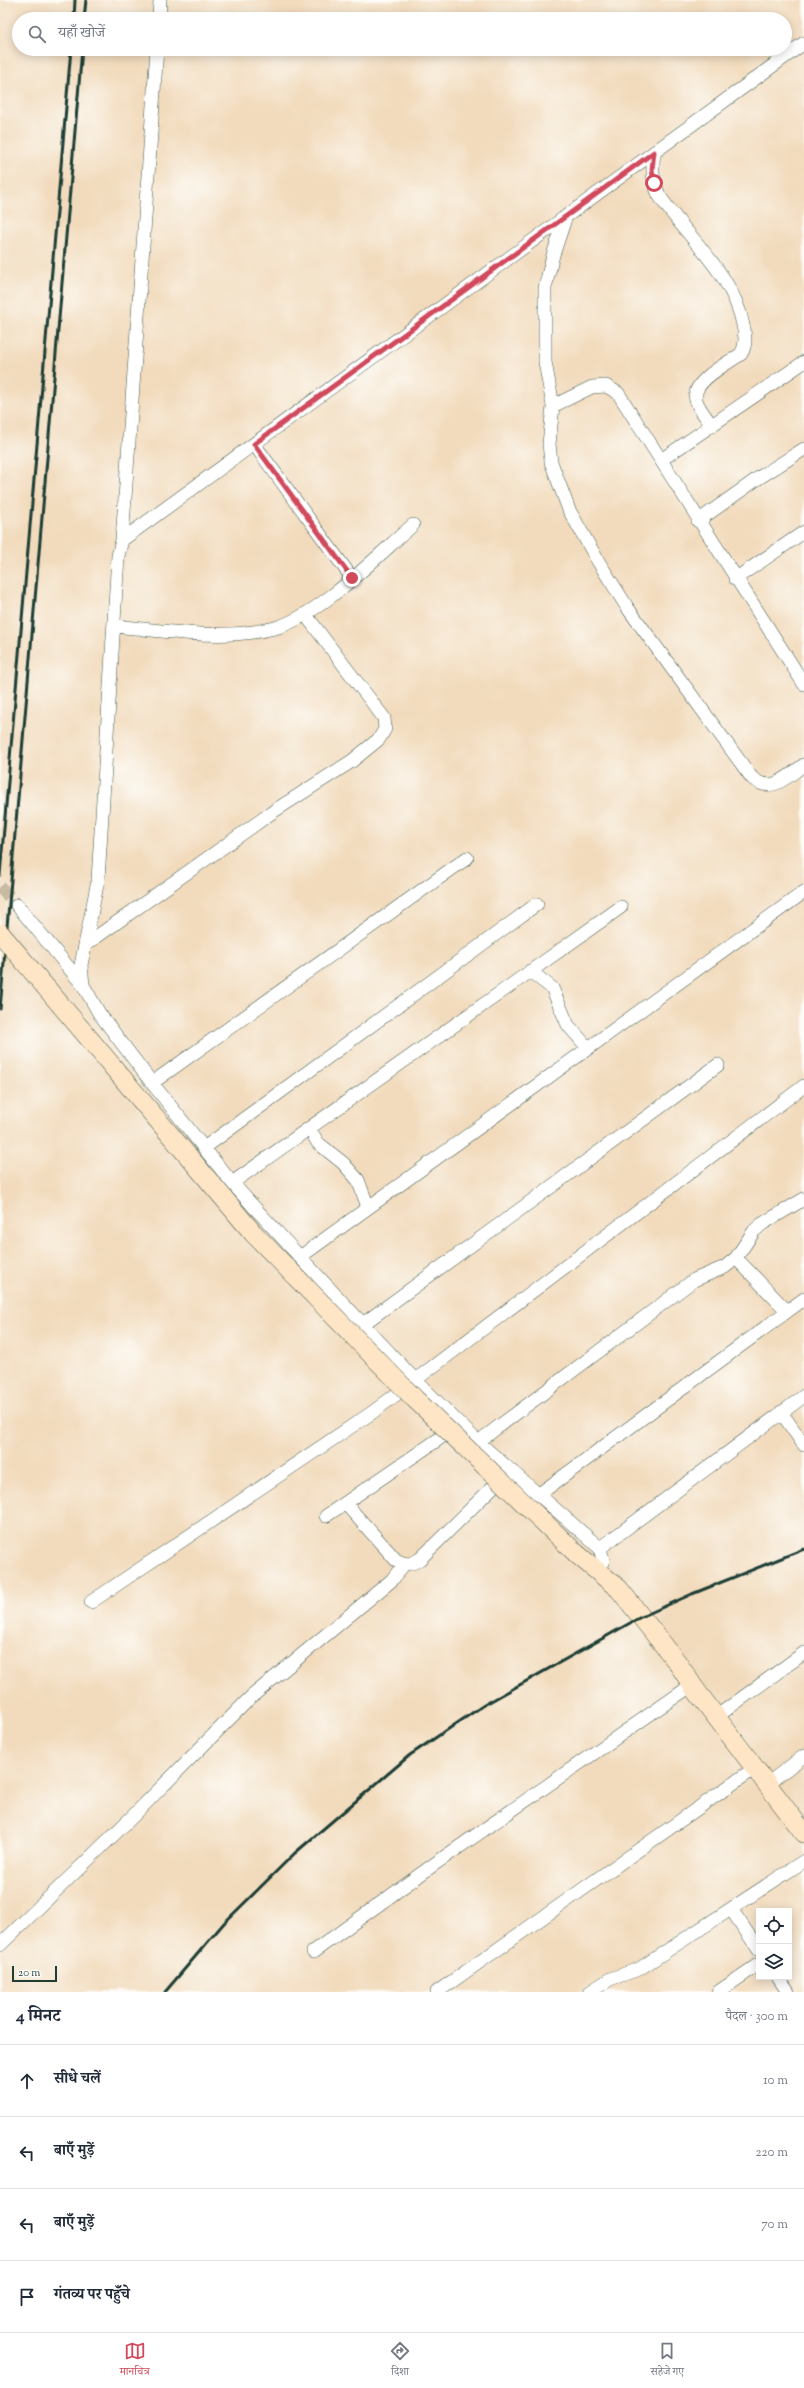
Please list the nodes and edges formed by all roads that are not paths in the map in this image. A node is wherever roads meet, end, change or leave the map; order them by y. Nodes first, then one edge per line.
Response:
1 (160, 0) edge
2 (159, 12) edge
3 (804, 43) edge
4 (792, 52) edge
5 (157, 56) edge
6 (786, 56) edge
7 (654, 152) junction
8 (566, 216) junction
9 (804, 362) edge
10 (553, 406) junction
11 (712, 426) junction
12 (254, 444) junction
13 (804, 449) edge
14 (661, 460) junction
15 (698, 521) junction
16 (413, 525) dead end
17 (804, 532) edge
18 (122, 540) junction
19 (352, 578) junction
20 (735, 579) junction
21 (305, 614) junction
22 (115, 626) junction
23 (804, 684) edge
24 (804, 765) edge
25 (467, 858) dead end
26 (804, 892) edge
27 (537, 904) dead end
28 (17, 905) tunnel mouth
29 (621, 907) dead end
30 (0, 933) edge
31 (85, 945) junction
32 (530, 971) junction
33 (83, 985) junction
34 (588, 1048) junction
35 (718, 1065) dead end
36 (152, 1083) junction
37 (804, 1086) edge
38 (309, 1128) junction
39 (204, 1148) junction
40 (232, 1183) junction
41 (804, 1199) edge
42 (368, 1207) junction
43 (300, 1257) junction
44 (736, 1258) junction
45 (804, 1299) edge
46 (787, 1311) junction
47 (362, 1324) junction
48 (414, 1379) junction
49 (804, 1396) edge
50 (781, 1412) junction
51 (461, 1424) junction
52 (478, 1442) junction
53 (804, 1445) edge
54 (510, 1470) junction
55 (538, 1495) junction
56 (345, 1503) junction
57 (326, 1516) dead end
58 (600, 1548) junction
59 (404, 1564) junction
60 (598, 1572) junction
61 (91, 1602) dead end
62 (804, 1653) edge
63 (692, 1686) junction
64 (716, 1717) junction
65 (804, 1756) edge
66 (756, 1768) junction
67 (767, 1784) junction
68 (804, 1833) edge
69 (804, 1861) edge
70 (731, 1909) junction
71 (0, 1945) edge
72 (756, 1946) edge
73 (313, 1952) dead end
74 (756, 1966) edge
75 (780, 1980) edge
76 (436, 1992) edge
77 (590, 1992) edge
78 (718, 1992) edge
79 (788, 1992) edge

1 - 2 street
3 - 4 street
5 - 18 street
6 - 7 street
7 - 8 street
7 - 11 street
8 - 10 street
8 - 12 street
9 - 11 street
10 - 14 street
10 - 24 street
11 - 14 street
12 - 18 street
12 - 19 street
13 - 15 street
14 - 15 street
15 - 20 street
16 - 19 street
17 - 20 street
18 - 22 street
19 - 21 street
20 - 23 street
21 - 22 street
21 - 31 street
22 - 31 street
25 - 36 street
26 - 34 street
27 - 39 street
28 - 33 street
29 - 32 street
30 - 60 main road, bridge
31 - 33 street
32 - 34 street
32 - 38 street
33 - 36 street
34 - 42 street
35 - 47 street
36 - 39 street
37 - 48 street
38 - 40 street
38 - 42 street
39 - 40 street
40 - 43 street
41 - 44 street
42 - 43 street
43 - 47 street
44 - 46 street
44 - 52 street
45 - 46 street
46 - 55 street
47 - 48 street
48 - 51 street
48 - 61 street
49 - 50 street
50 - 53 street
50 - 58 street
51 - 52 street
51 - 56 street
52 - 54 street
54 - 55 street
54 - 59 street
55 - 58 street
56 - 57 street
56 - 59 street
58 - 60 street
59 - 71 street
60 - 63 main road
62 - 64 street
63 - 64 main road
63 - 73 street
64 - 66 main road
65 - 67 street
66 - 67 main road
66 - 76 street
67 - 68 main road
69 - 70 street
70 - 72 street
70 - 77 street
74 - 78 street
75 - 79 street

